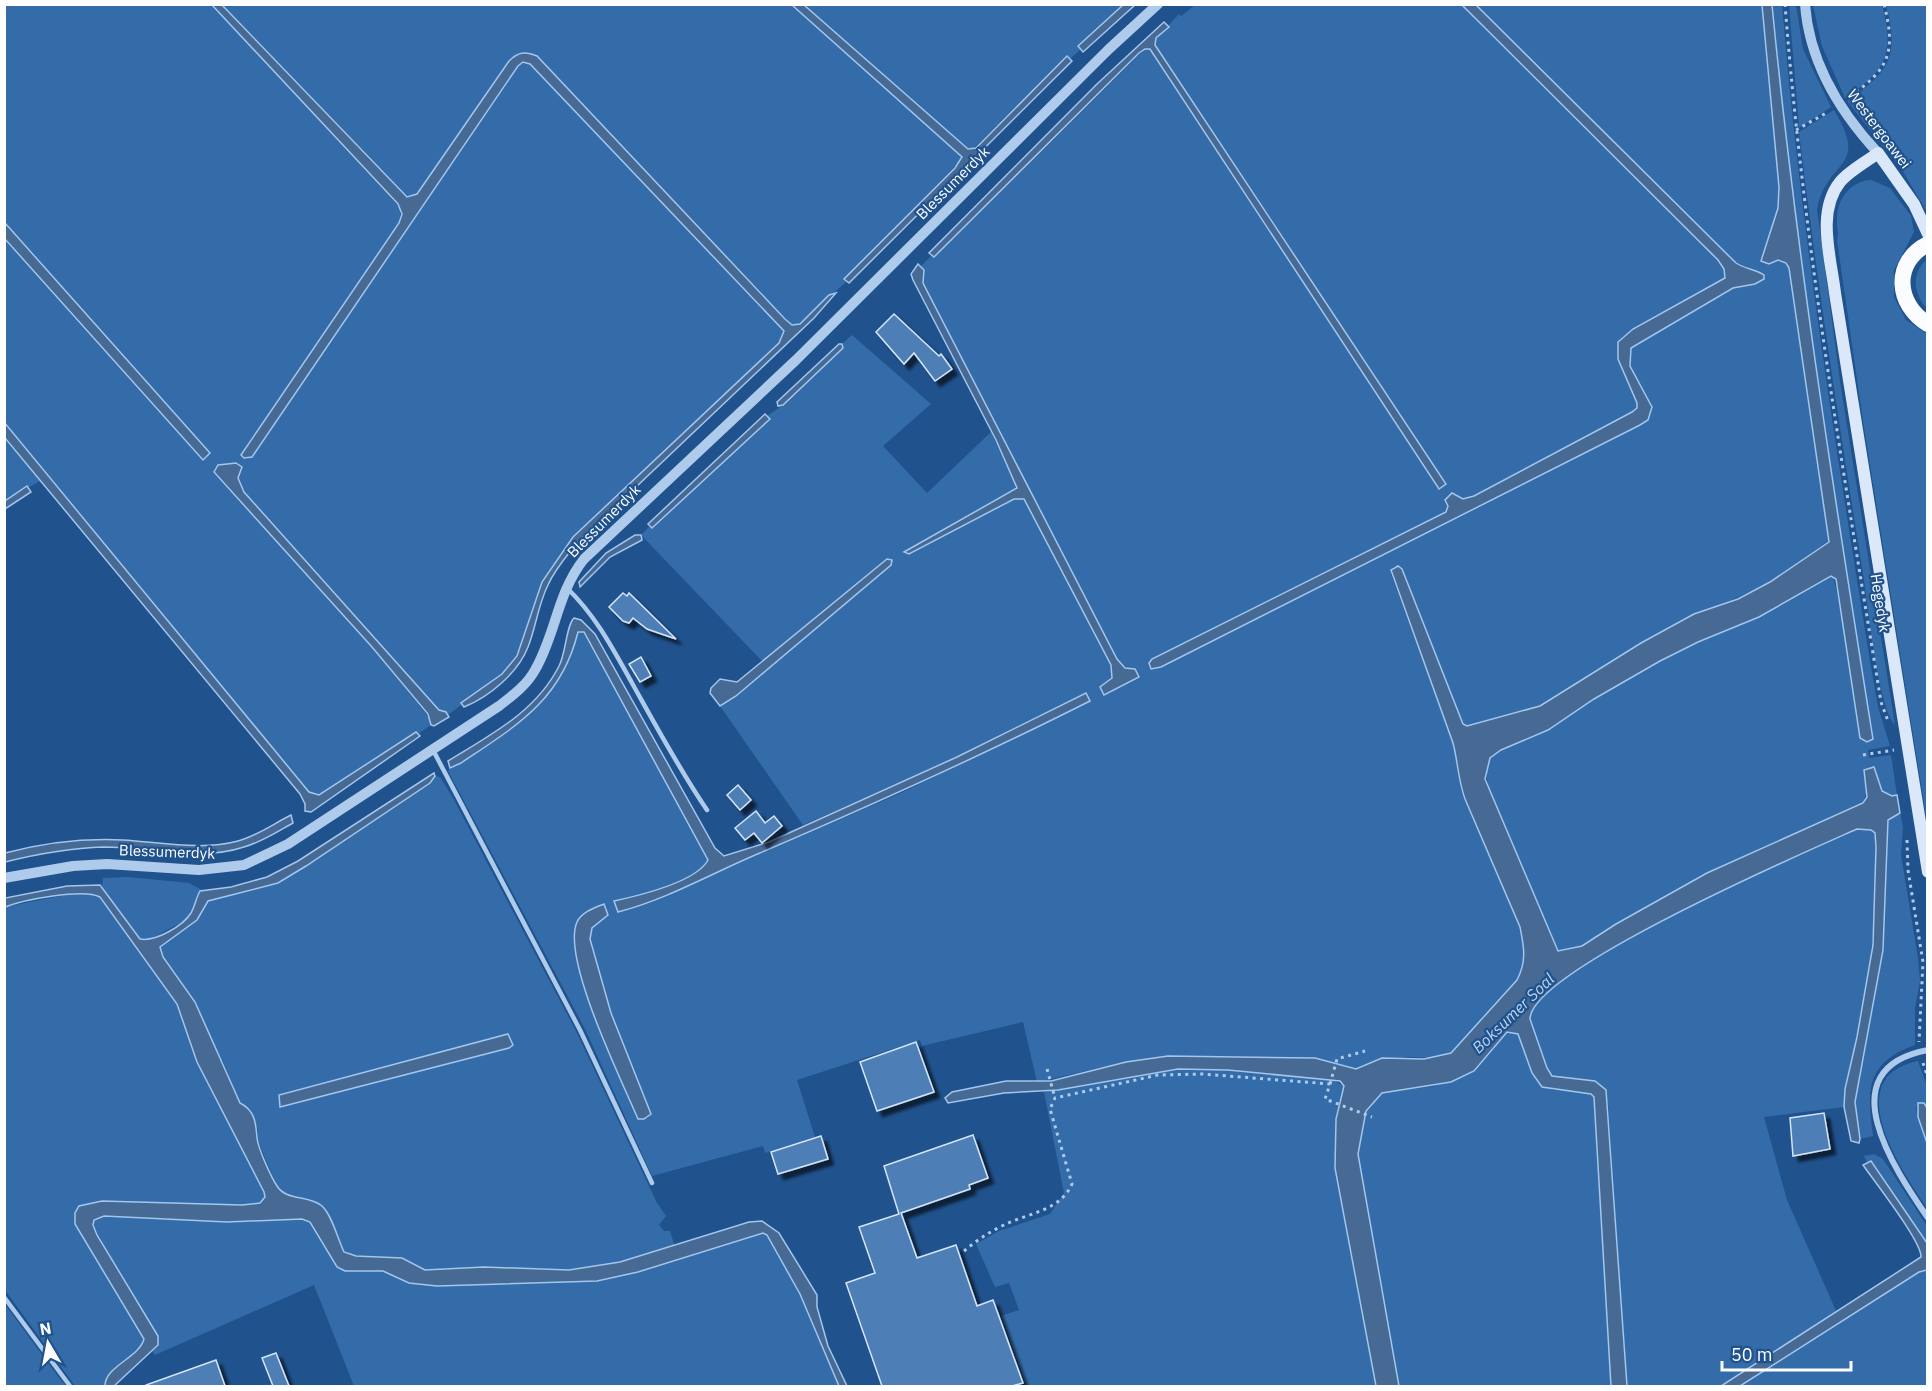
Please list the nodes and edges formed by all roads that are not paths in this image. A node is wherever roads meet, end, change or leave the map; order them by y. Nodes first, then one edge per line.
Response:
1 (1158, 4) edge
2 (1805, 4) edge
3 (1878, 153) junction
4 (1928, 234) edge
5 (1928, 243) edge
6 (1928, 324) edge
7 (565, 587) junction
8 (433, 750) junction
9 (707, 810) dead end
10 (1928, 872) edge
11 (4, 878) edge
12 (1924, 1051) edge
13 (652, 1183) dead end
14 (1928, 1218) edge
15 (4, 1297) edge
16 (70, 1386) edge

1 - 7 street, Blessumerdyk
2 - 3 street, Westergoawei
3 - 4 main road, Westergoawei
3 - 10 main road, Hegedyk
5 - 6 highway
7 - 8 street, Blessumerdyk
7 - 9 lane
8 - 11 street, Blessumerdyk
8 - 13 lane
12 - 14 street
15 - 16 lane

